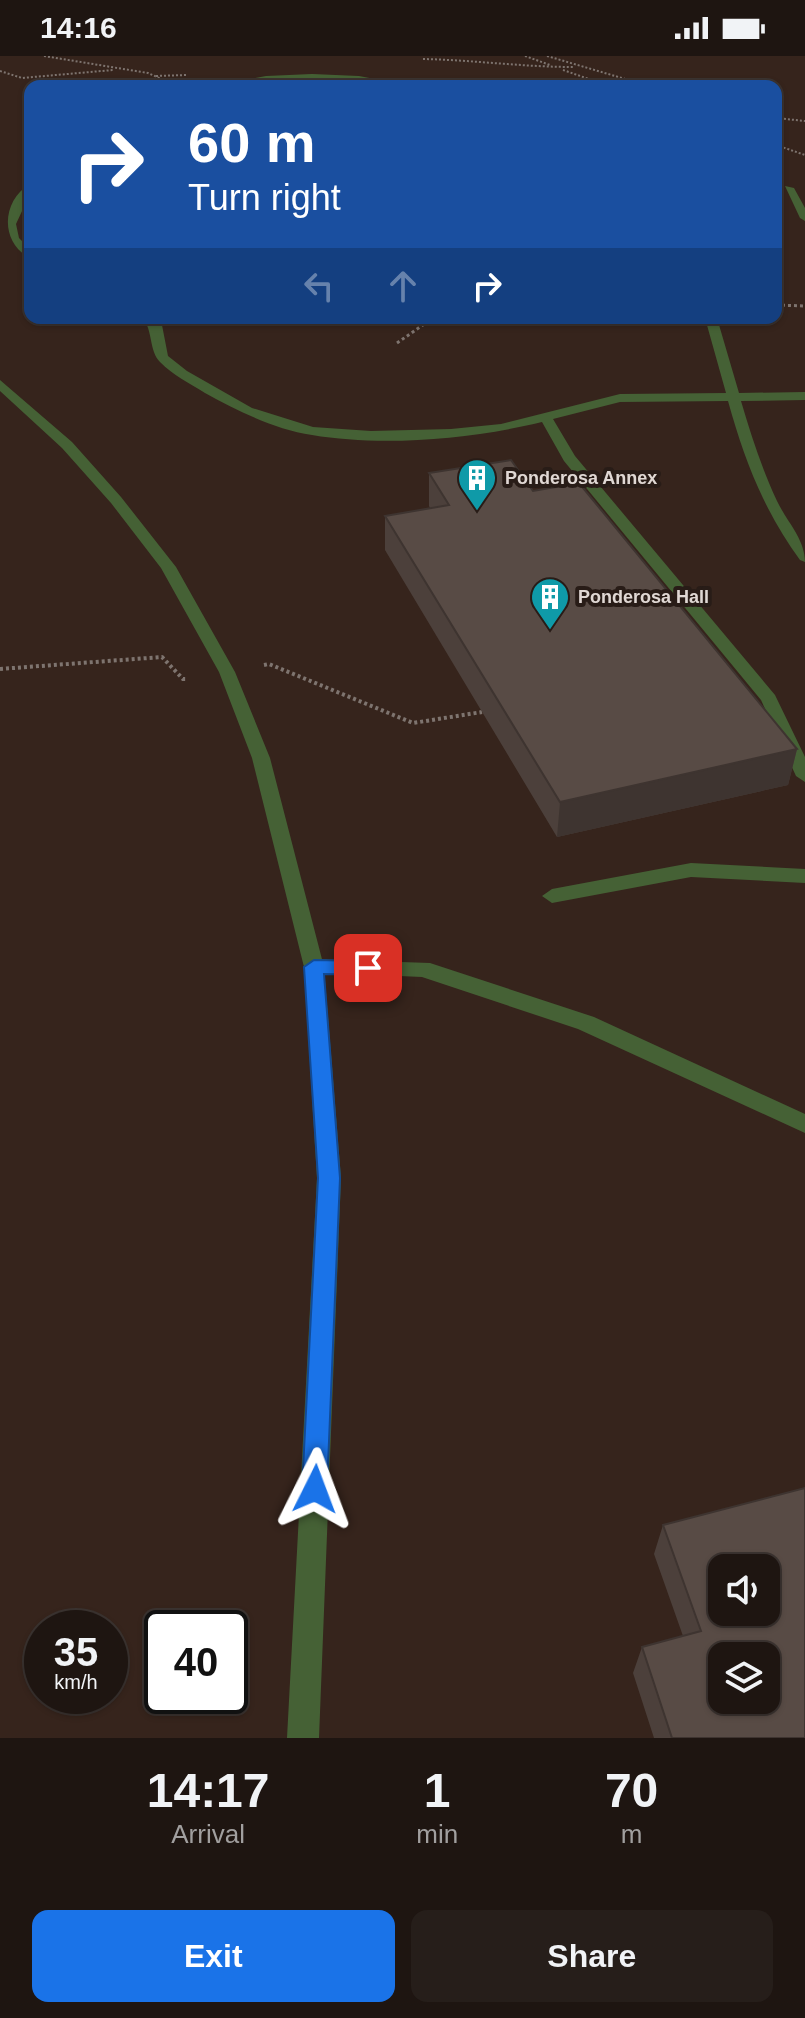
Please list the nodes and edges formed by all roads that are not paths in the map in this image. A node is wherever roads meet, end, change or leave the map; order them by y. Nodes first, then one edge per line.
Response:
1 (248, 80) edge
2 (374, 80) edge
3 (789, 188) dead end
4 (24, 195) edge
5 (0, 208) edge
6 (14, 209) junction
7 (805, 218) edge
8 (24, 252) edge
9 (155, 324) edge
10 (713, 324) edge
11 (0, 384) edge
12 (735, 395) junction
13 (805, 396) edge
14 (545, 416) junction
15 (805, 557) edge
16 (805, 776) edge
17 (805, 876) edge
18 (552, 896) dead end
19 (314, 967) junction
20 (805, 1124) edge
21 (303, 1738) edge

1 - 2 street
3 - 7 street
4 - 6 street
5 - 6 street
6 - 8 street
9 - 14 street
10 - 12 street
11 - 19 street
12 - 13 street
12 - 14 street
12 - 15 street
14 - 16 street
17 - 18 street
19 - 20 street
19 - 21 street

